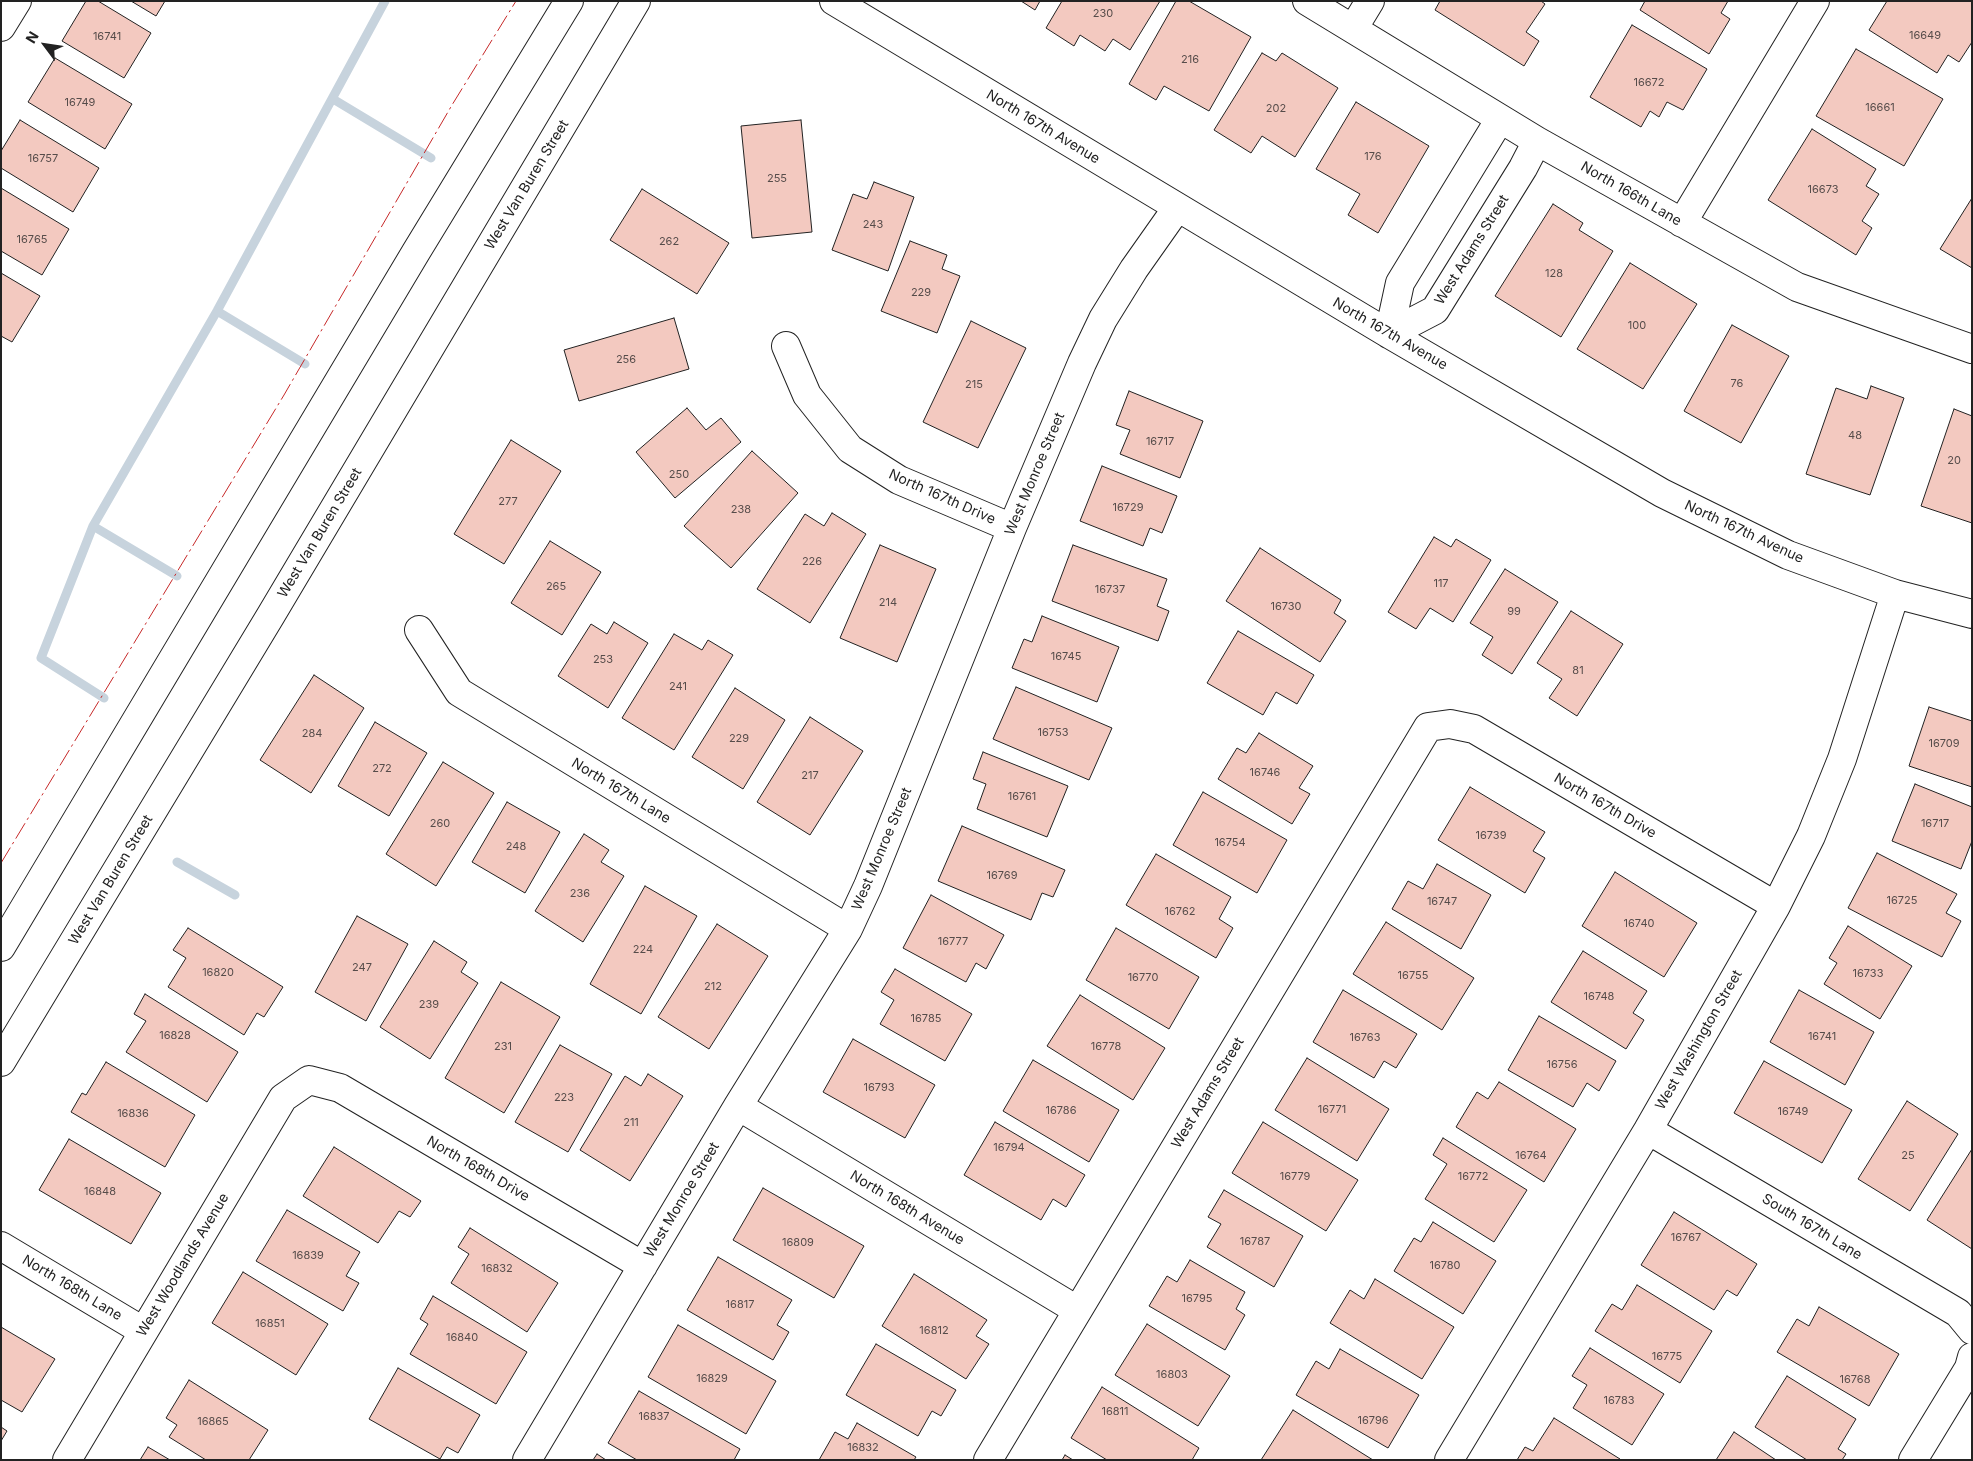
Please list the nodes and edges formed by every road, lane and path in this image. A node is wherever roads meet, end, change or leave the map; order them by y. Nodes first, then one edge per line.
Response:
1 (17, 1) edge
2 (569, 1) edge
3 (636, 1) edge
4 (834, 1) edge
5 (1307, 1) edge
6 (1370, 1) edge
7 (1815, 1) edge
8 (1, 27) edge
9 (1353, 29) junction
10 (1500, 119) junction
11 (1537, 140) junction
12 (1177, 208) junction
13 (1682, 223) junction
14 (1389, 334) junction
15 (786, 346) dead end
16 (1972, 349) edge
17 (1012, 528) junction
18 (1895, 594) junction
19 (1972, 614) edge
20 (419, 630) dead end
21 (1428, 727) joint
22 (1776, 906) junction
23 (848, 929) junction
24 (1, 947) edge
25 (1, 1062) edge
26 (309, 1080) joint
27 (738, 1106) junction
28 (1648, 1130) junction
29 (1, 1246) edge
30 (643, 1266) junction
31 (1077, 1310) junction
32 (1972, 1330) edge
33 (143, 1331) junction
34 (1972, 1357) edge
35 (67, 1460) edge
36 (527, 1460) edge
37 (988, 1460) edge
38 (1449, 1460) edge
39 (1913, 1460) edge

1 - 8 street
2 - 24 street
3 - 25 street, West Van Buren Street
4 - 12 street, North 167th Avenue
5 - 9 street, North 166th Lane
6 - 9 street
7 - 13 street
9 - 10 street, North 166th Lane
10 - 11 street, North 166th Lane
10 - 14 street
11 - 13 street, North 166th Lane
11 - 14 street, West Adams Street
12 - 14 street, North 167th Avenue
12 - 17 street, West Monroe Street
13 - 16 street, North 166th Lane
14 - 18 street, North 167th Avenue
15 - 17 street, North 167th Drive
17 - 23 street, West Monroe Street
18 - 19 street, North 167th Avenue
18 - 22 street, West Washington Street
20 - 23 street, North 167th Lane
21 - 22 street, North 167th Drive
21 - 31 street, West Adams Street
22 - 28 street, West Washington Street
23 - 27 street, West Monroe Street
26 - 30 street, North 168th Drive
26 - 33 street, West Woodlands Avenue
27 - 30 street, West Monroe Street
27 - 31 street, North 168th Avenue
28 - 32 street, South 167th Lane
28 - 38 street, West Washington Street
29 - 33 street, North 168th Lane
30 - 36 street, West Monroe Street
31 - 37 street, West Adams Street
33 - 35 street, West Woodlands Avenue
34 - 39 street

